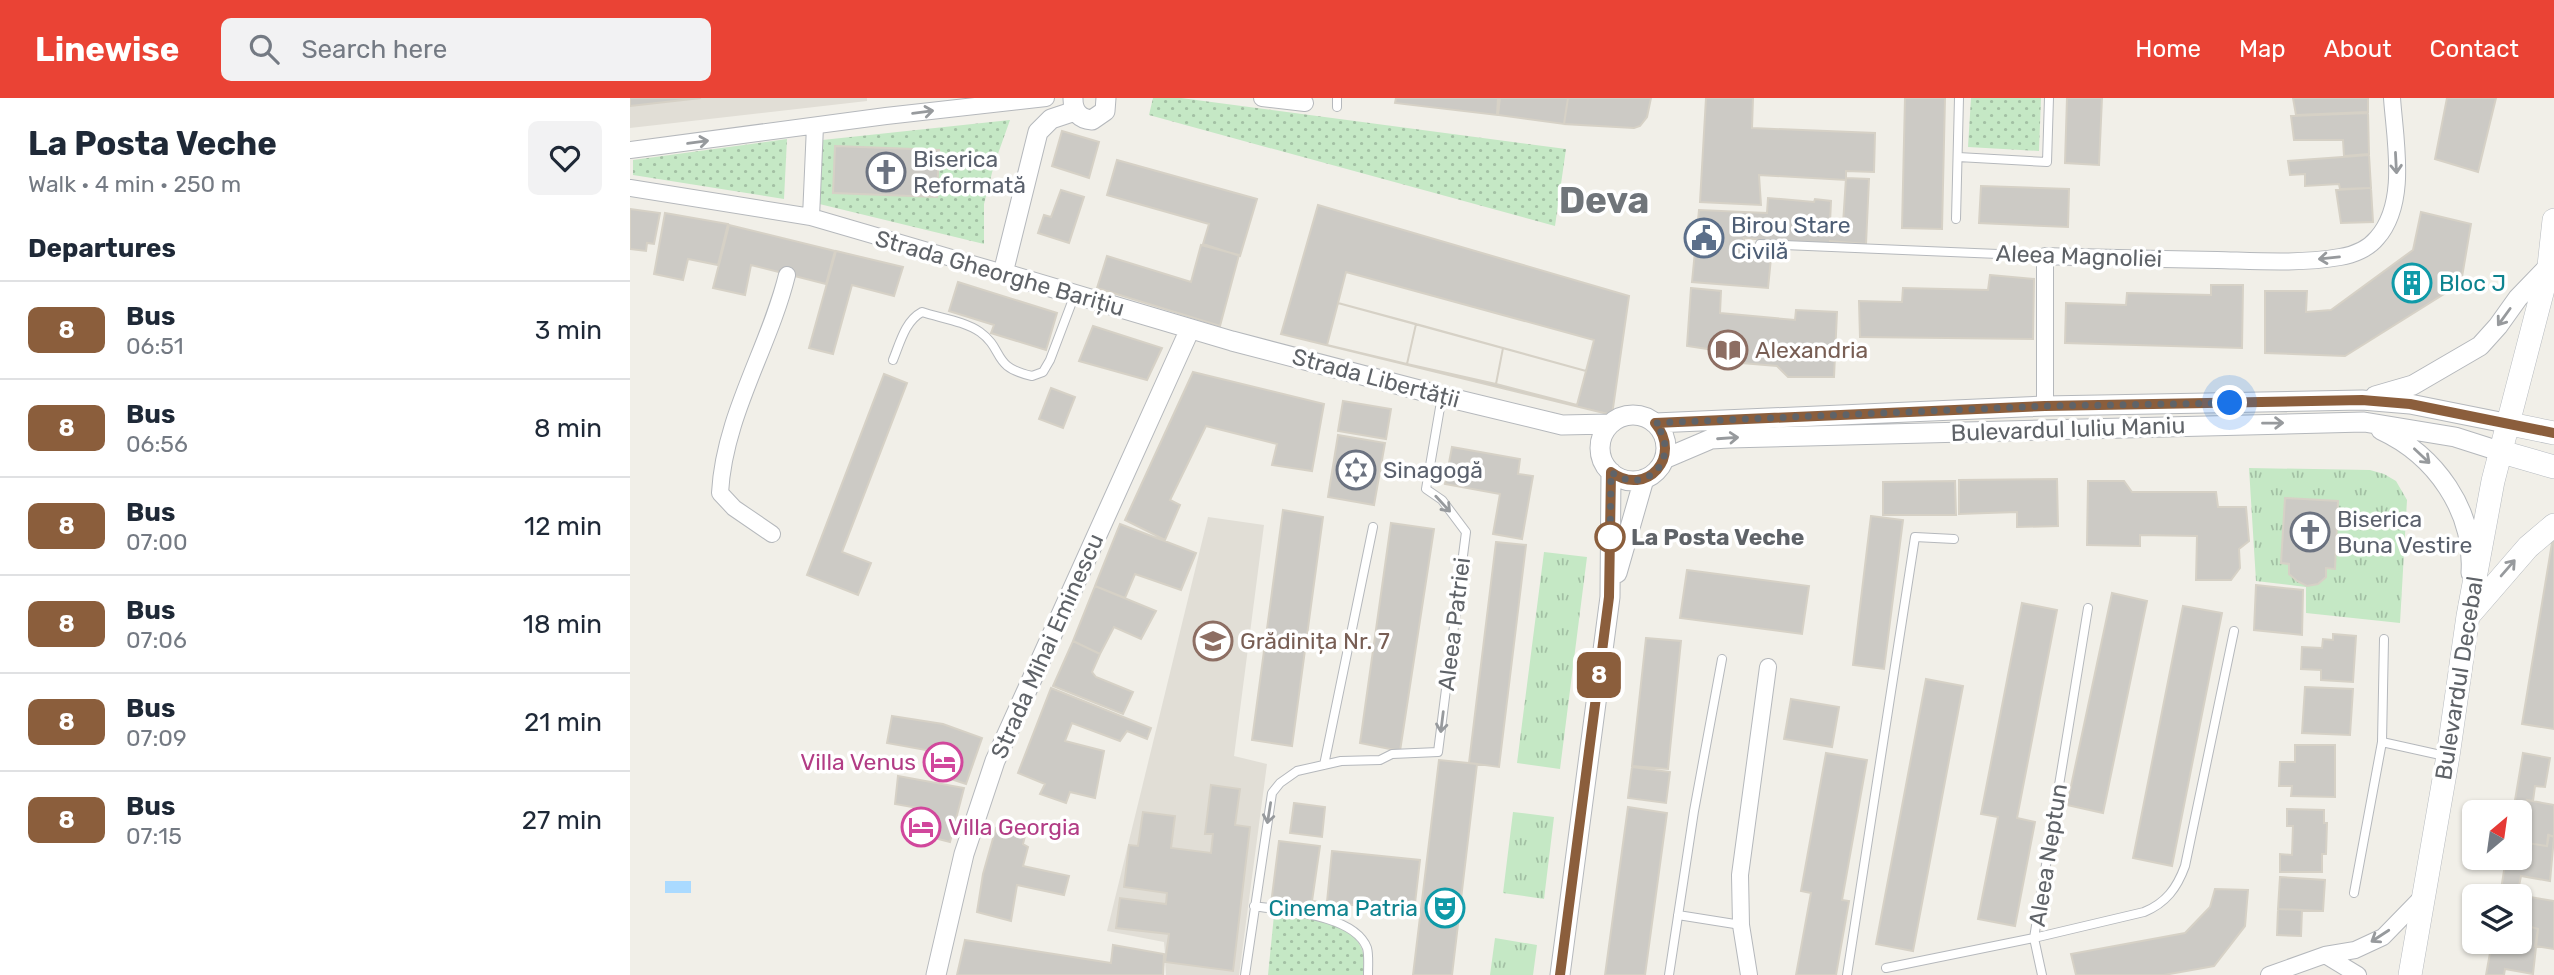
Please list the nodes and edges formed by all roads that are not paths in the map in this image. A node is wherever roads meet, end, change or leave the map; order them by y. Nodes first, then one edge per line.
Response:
1 (1046, 98) edge
2 (1106, 98) edge
3 (1262, 98) edge
4 (1268, 98) edge
5 (1959, 98) edge
6 (2049, 98) edge
7 (2392, 98) edge
8 (1305, 103) dead end
9 (1075, 105) edge
10 (815, 126) junction
11 (630, 150) edge
12 (1958, 157) junction
13 (630, 188) edge
14 (811, 218) junction
15 (1956, 219) dead end
16 (2554, 220) edge
17 (1760, 244) dead end
18 (2045, 256) junction
19 (1003, 273) junction
20 (2552, 274) edge
21 (787, 275) dead end
22 (1075, 294) junction
23 (1190, 329) junction
24 (893, 360) dead end
25 (1442, 396) junction
26 (2362, 400) junction
27 (2045, 406) junction
28 (2364, 422) junction
29 (1655, 423) junction
30 (1610, 424) junction
31 (2510, 424) junction
32 (1562, 425) junction
33 (2554, 433) edge
34 (1600, 450) junction
35 (2502, 452) junction
36 (1664, 459) junction
37 (2554, 467) edge
38 (1611, 472) junction
39 (1644, 479) junction
40 (2554, 526) edge
41 (1373, 527) dead end
42 (772, 534) dead end
43 (1954, 539) dead end
44 (1609, 597) junction
45 (2088, 608) dead end
46 (2468, 616) junction
47 (2234, 631) dead end
48 (2384, 639) dead end
49 (1722, 659) dead end
50 (1768, 667) dead end
51 (2382, 742) junction
52 (2448, 756) junction
53 (1324, 765) junction
54 (2354, 893) dead end
55 (2423, 897) junction
56 (1254, 906) junction
57 (1678, 915) junction
58 (1741, 925) junction
59 (2034, 938) junction
60 (2325, 956) junction
61 (1886, 968) dead end
62 (936, 975) edge
63 (1245, 975) edge
64 (1368, 975) edge
65 (1560, 975) edge
66 (1669, 975) edge
67 (1749, 975) edge
68 (1847, 975) edge
69 (2042, 975) edge
70 (2269, 975) edge
71 (2358, 975) edge
72 (2410, 975) edge

10 -> 1 street
2 - 9 street
3 - 4 street
4 - 8 street
5 - 12 lane
6 - 12 lane
7 -> 18 street, Aleea Magnoliei
9 - 19 street
11 -> 10 street
10 - 14 street
12 - 15 lane
13 - 14 street, Strada Gheorghe Barițiu
14 - 19 street, Strada Gheorghe Barițiu
16 - 20 main road, Bulevardul Decebal
17 - 18 lane, Aleea Magnoliei
18 - 27 street
19 - 22 street, Strada Gheorghe Barițiu
20 -> 26 street
20 - 31 main road, Bulevardul Decebal
21 - 42 street
22 - 23 street, Strada Gheorghe Barițiu
22 - 24 lane
23 - 25 street, Strada Libertății
23 - 62 street, Strada Mihai Eminescu
25 - 32 street, Strada Libertății
25 -> 53 lane, Aleea Patriei
26 - 27 street, Bulevardul Iuliu Maniu
26 - 31 street, Bulevardul Iuliu Maniu
27 - 29 street, Bulevardul Iuliu Maniu
28 - 35 street, Bulevardul Iuliu Maniu
36 -> 28 street, Bulevardul Iuliu Maniu
28 -> 46 street
29 - 30 street
29 - 36 street
30 - 32 street, Strada Libertății
30 - 34 street
31 - 33 main road, Bulevardul Iuliu Maniu
31 - 35 main road, Bulevardul Decebal
32 - 34 street, Strada Libertății
34 - 38 street
35 - 37 main road, Bulevardul Iuliu Maniu
35 - 46 main road, Bulevardul Decebal
36 - 39 street
38 - 39 street
38 - 44 street
39 - 44 street
46 -> 40 main road
41 - 53 lane
43 - 68 lane
44 - 65 street
45 - 59 lane, Aleea Neptun
46 - 52 main road, Bulevardul Decebal
47 - 59 lane, Aleea Neptun
48 - 51 lane
49 - 57 lane
50 - 58 street
51 - 52 lane
51 - 54 lane
52 - 55 main road, Bulevardul Decebal
53 -> 56 lane, Aleea Patriei
55 -> 60 street
55 - 72 main road, Bulevardul Decebal
56 - 63 lane, Aleea Patriei
56 - 64 lane
57 - 58 lane
57 - 66 lane
58 - 67 street
59 - 61 lane
59 - 69 lane
60 - 70 street
60 - 71 street

